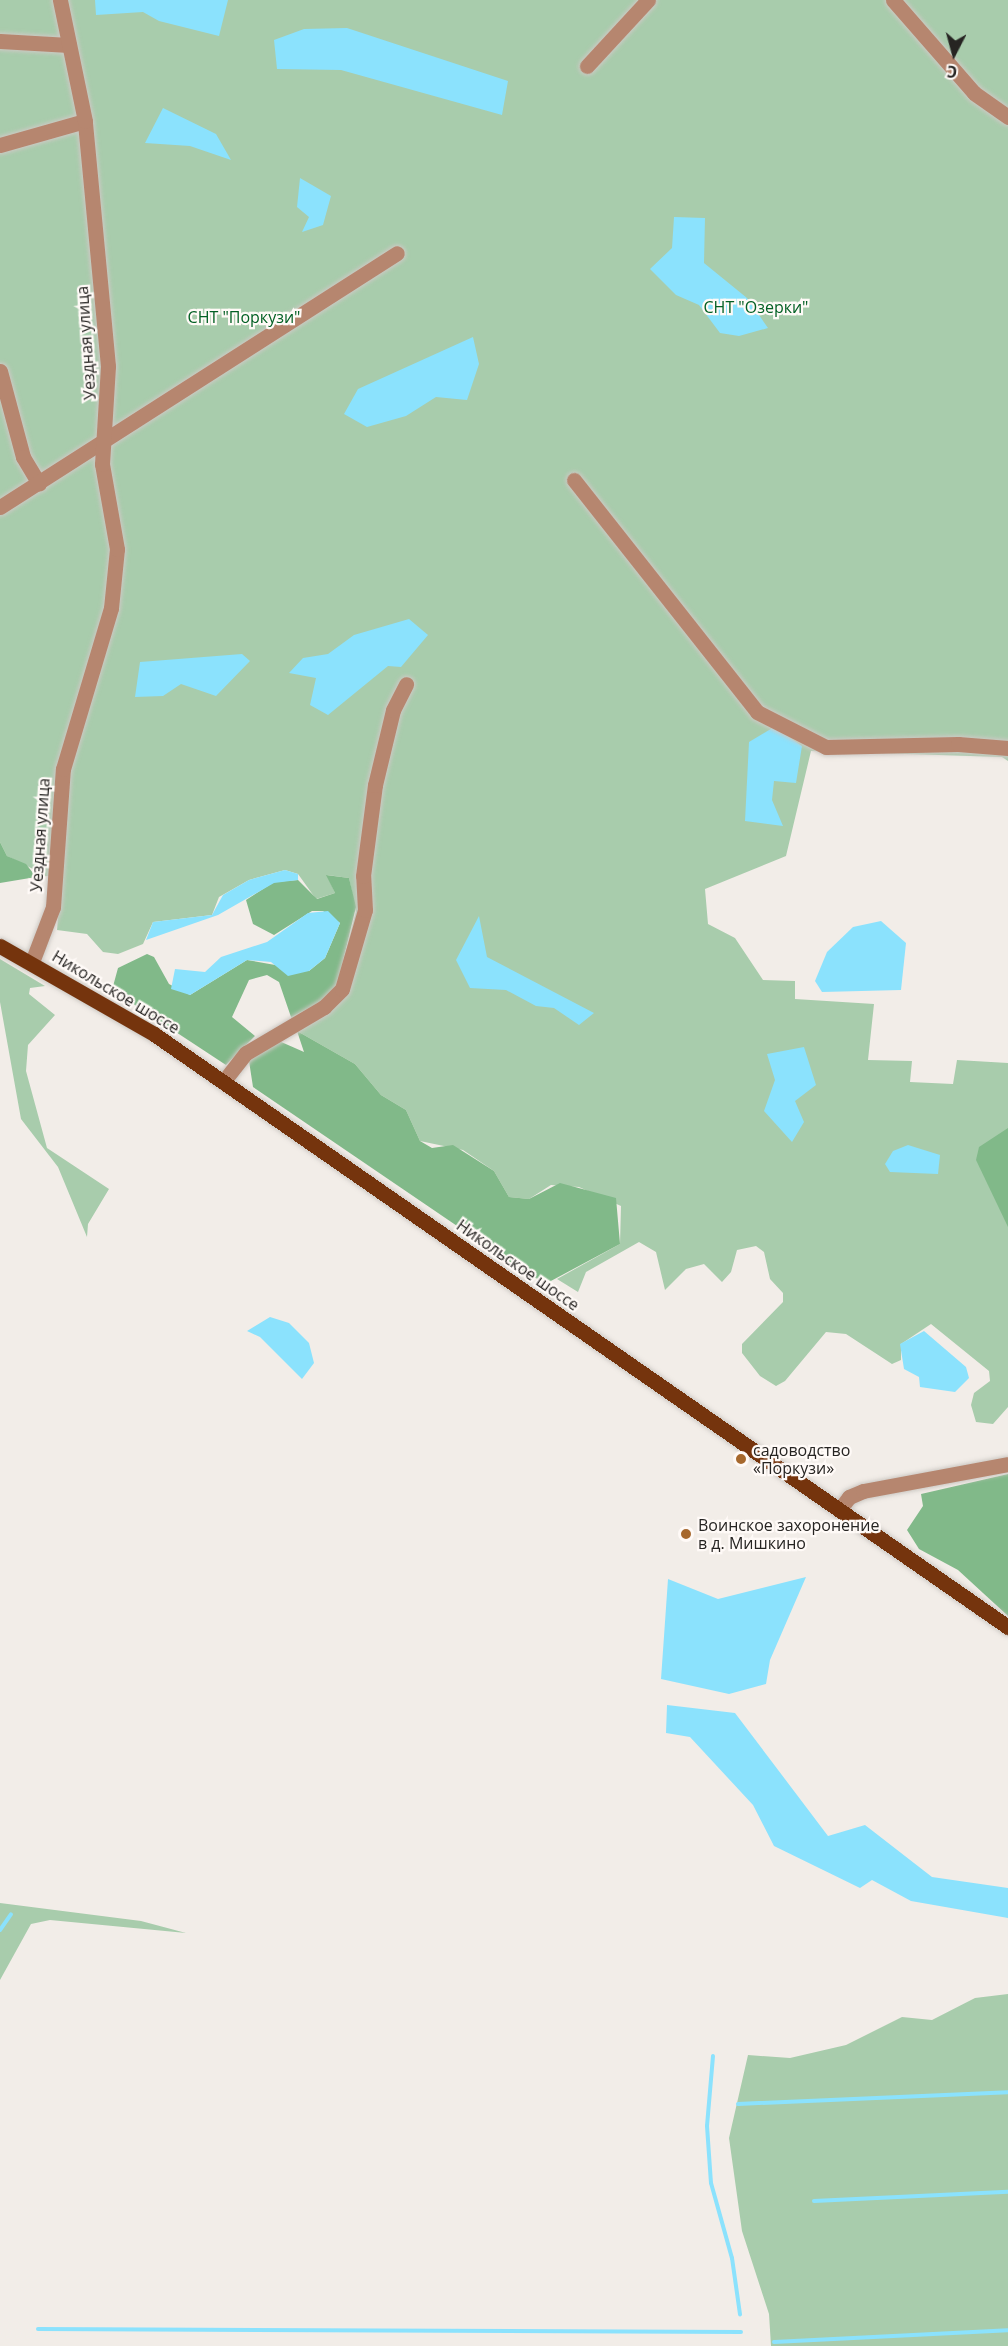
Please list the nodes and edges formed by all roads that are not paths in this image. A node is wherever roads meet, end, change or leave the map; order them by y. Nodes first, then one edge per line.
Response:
1 (60, 0) edge
2 (648, 0) edge
3 (893, 0) edge
4 (0, 41) edge
5 (69, 45) junction
6 (587, 66) dead end
7 (1008, 117) edge
8 (85, 121) junction
9 (0, 145) edge
10 (397, 253) dead end
11 (0, 371) edge
12 (105, 438) junction
13 (574, 480) dead end
14 (39, 484) junction
15 (0, 507) edge
16 (406, 684) dead end
17 (1008, 748) edge
18 (0, 946) edge
19 (32, 962) junction
20 (224, 1082) junction
21 (1008, 1464) edge
22 (840, 1509) junction
23 (1008, 1627) edge

1 - 5 street, Уездная улица
2 - 6 street
3 - 7 street
4 - 5 street
5 - 8 street, Уездная улица
8 - 9 street
8 - 12 street, Уездная улица
10 - 12 street
11 - 14 street
12 - 14 street
12 - 19 street, Уездная улица
13 - 17 street
14 - 15 street
16 - 20 street
18 - 19 main road, Никольское шоссе
19 - 20 main road, Никольское шоссе
20 - 22 main road, Никольское шоссе
21 - 22 street
22 - 23 main road, Никольское шоссе

